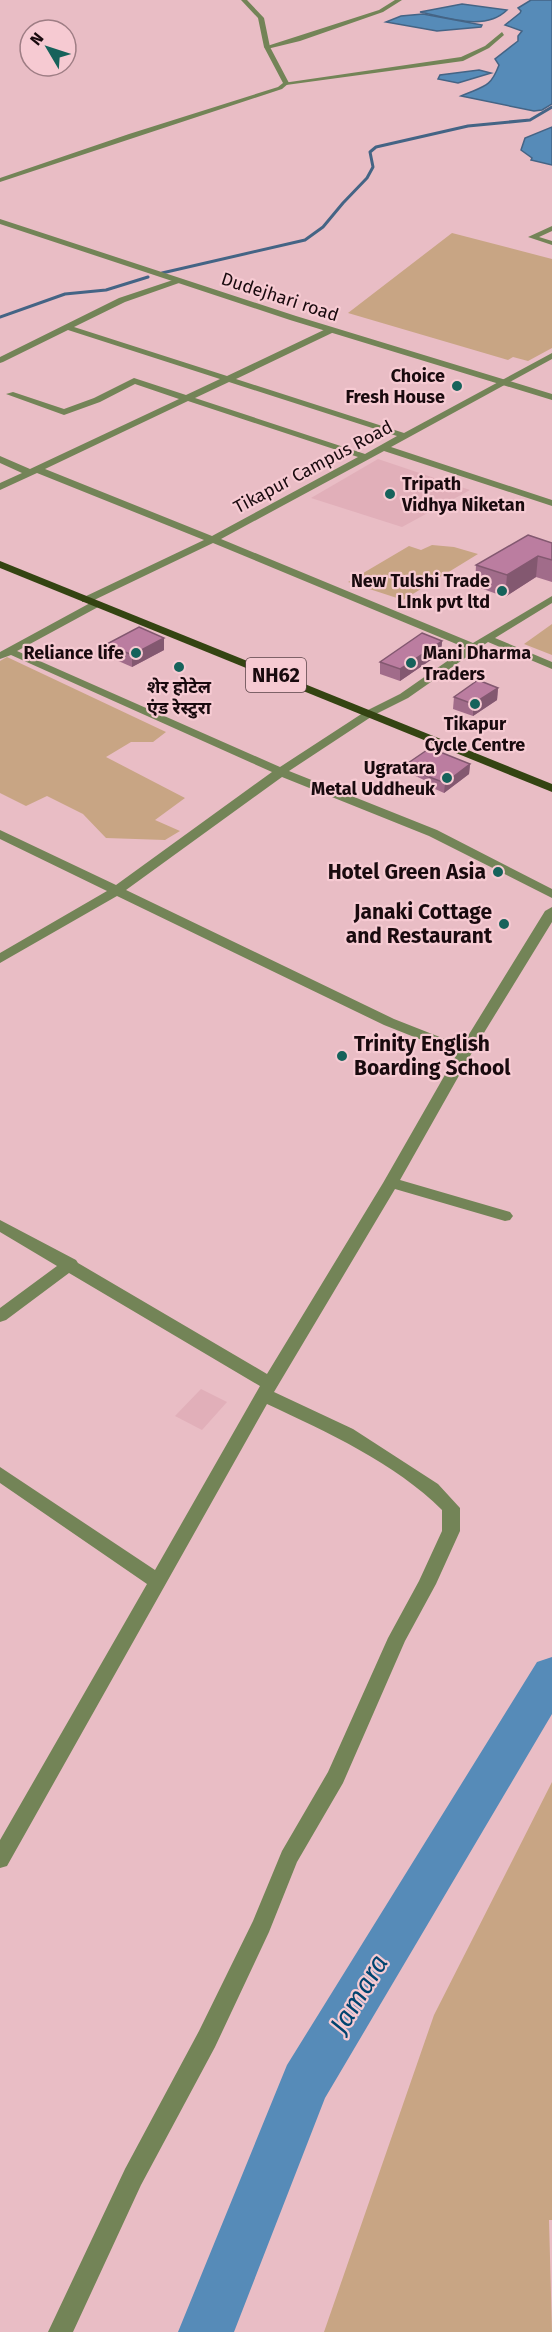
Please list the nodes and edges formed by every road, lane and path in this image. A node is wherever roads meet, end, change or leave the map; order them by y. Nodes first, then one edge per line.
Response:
1 (244, 0) edge
2 (399, 0) edge
3 (502, 34) dead end
4 (267, 47) junction
5 (286, 83) junction
6 (0, 180) edge
7 (0, 221) edge
8 (552, 228) edge
9 (552, 243) edge
10 (177, 281) junction
11 (68, 327) junction
12 (331, 330) junction
13 (552, 356) edge
14 (0, 360) edge
15 (226, 379) junction
16 (502, 382) junction
17 (10, 394) dead end
18 (552, 398) edge
19 (188, 399) junction
20 (405, 436) junction
21 (383, 447) junction
22 (366, 457) junction
23 (0, 459) edge
24 (35, 471) junction
25 (0, 487) edge
26 (552, 503) edge
27 (212, 540) junction
28 (0, 564) edge
29 (552, 599) edge
30 (91, 602) junction
31 (487, 638) junction
32 (473, 646) junction
33 (16, 654) dead end
34 (0, 656) edge
35 (552, 666) edge
36 (370, 713) junction
37 (282, 771) junction
38 (552, 788) edge
39 (0, 834) edge
40 (116, 891) junction
41 (552, 894) edge
42 (552, 911) edge
43 (0, 959) edge
44 (467, 1048) junction
45 (391, 1183) junction
46 (505, 1216) dead end
47 (0, 1225) edge
48 (70, 1264) junction
49 (0, 1316) edge
50 (267, 1390) junction
51 (0, 1474) edge
52 (159, 1582) junction
53 (1, 1855) edge
54 (60, 2332) edge

1 - 4 street
2 - 4 street
3 - 5 street
4 - 5 street
5 - 6 street
7 - 10 street, Dudejhari road
8 - 9 street
10 - 11 street
10 - 12 street, Dudejhari road
11 - 14 street
11 - 15 street
12 - 15 street
12 - 16 street, Dudejhari road
13 - 16 street, Tikapur Campus Road
15 - 19 street
15 - 20 street
16 - 18 street, Dudejhari road
16 - 20 street, Tikapur Campus Road
17 - 19 street
19 - 22 street
19 - 24 street
20 - 21 street, Tikapur Campus Road
21 - 22 street, Tikapur Campus Road
21 - 26 street
22 - 27 street, Tikapur Campus Road
23 - 24 street
24 - 25 street
24 - 27 street
27 - 30 street, Tikapur Campus Road
27 - 32 street
28 - 30 main road, NH62
29 - 31 street
30 - 34 street, Tikapur Campus Road
30 - 36 main road, NH62
31 - 32 street
31 - 35 street
32 - 36 street
33 - 37 street
36 - 37 street
36 - 38 main road, NH62
37 - 40 street
37 - 41 street
39 - 40 street
40 - 43 street
40 - 44 street
42 - 44 street
44 - 45 street
45 - 46 street
45 - 50 street
47 - 48 street
48 - 49 street
48 - 50 street
50 - 52 street
50 - 54 street
51 - 52 street
52 - 53 street

